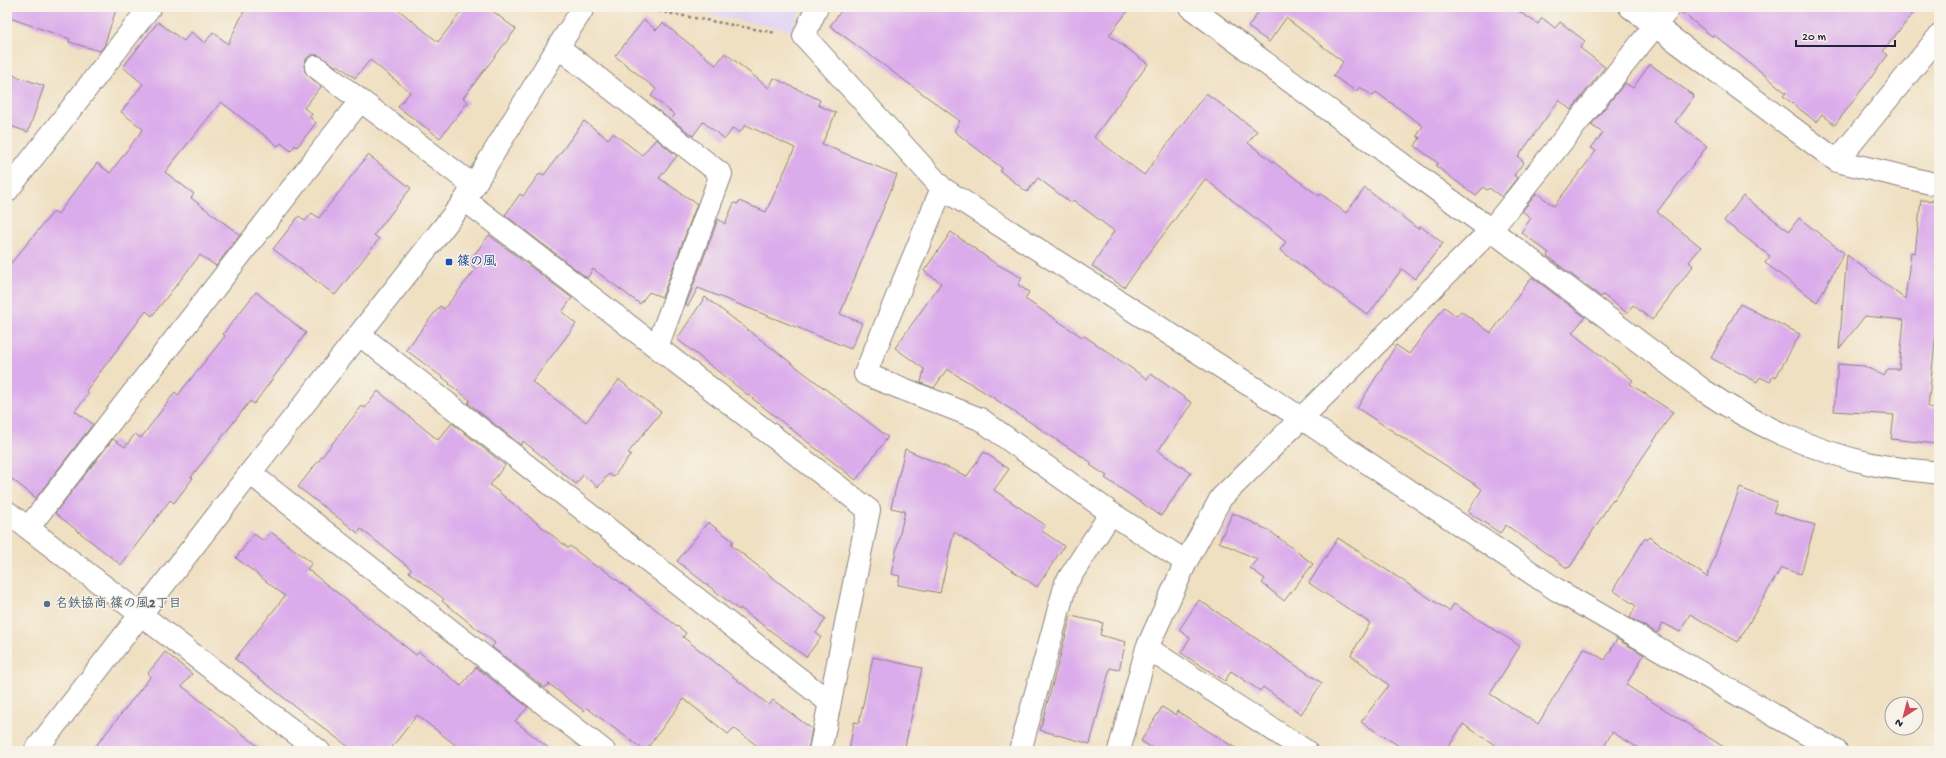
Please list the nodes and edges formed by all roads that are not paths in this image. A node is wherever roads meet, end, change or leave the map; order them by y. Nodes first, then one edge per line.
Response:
1 (150, 7) edge
2 (584, 7) edge
3 (817, 7) edge
4 (1190, 7) edge
5 (1630, 7) edge
6 (1670, 7) edge
7 (1655, 26) junction
8 (1939, 36) edge
9 (558, 47) junction
10 (316, 67) dead end
11 (360, 101) junction
12 (1837, 161) junction
13 (1939, 185) edge
14 (942, 188) junction
15 (7, 190) edge
16 (470, 193) junction
17 (1491, 230) junction
18 (360, 335) junction
19 (657, 347) junction
20 (1301, 418) junction
21 (250, 473) junction
22 (1939, 473) edge
23 (7, 512) edge
24 (1111, 513) junction
25 (28, 528) junction
26 (1186, 562) junction
27 (142, 614) junction
28 (1147, 648) junction
29 (829, 702) junction
30 (36, 751) edge
31 (319, 751) edge
32 (604, 751) edge
33 (820, 751) edge
34 (1020, 751) edge
35 (1119, 751) edge
36 (1306, 751) edge
37 (1836, 751) edge

1 - 15 street
2 - 9 street
3 - 14 street
4 - 17 street
5 - 7 street
6 - 7 street
7 - 12 street
7 - 17 street
8 - 12 street
9 - 16 street
9 - 19 street
10 - 11 street
11 - 16 street
11 - 25 street
12 - 13 street
14 - 20 street
14 - 24 street
16 - 18 street
16 - 19 street
17 - 20 street
17 - 22 street
18 - 21 street
18 - 29 street
19 - 29 street
20 - 26 street
20 - 37 street
21 - 27 street
21 - 32 street
23 - 25 street
24 - 26 street
24 - 34 street
25 - 27 street
26 - 28 street
27 - 30 street
27 - 31 street
28 - 35 street
28 - 36 street
29 - 33 street

